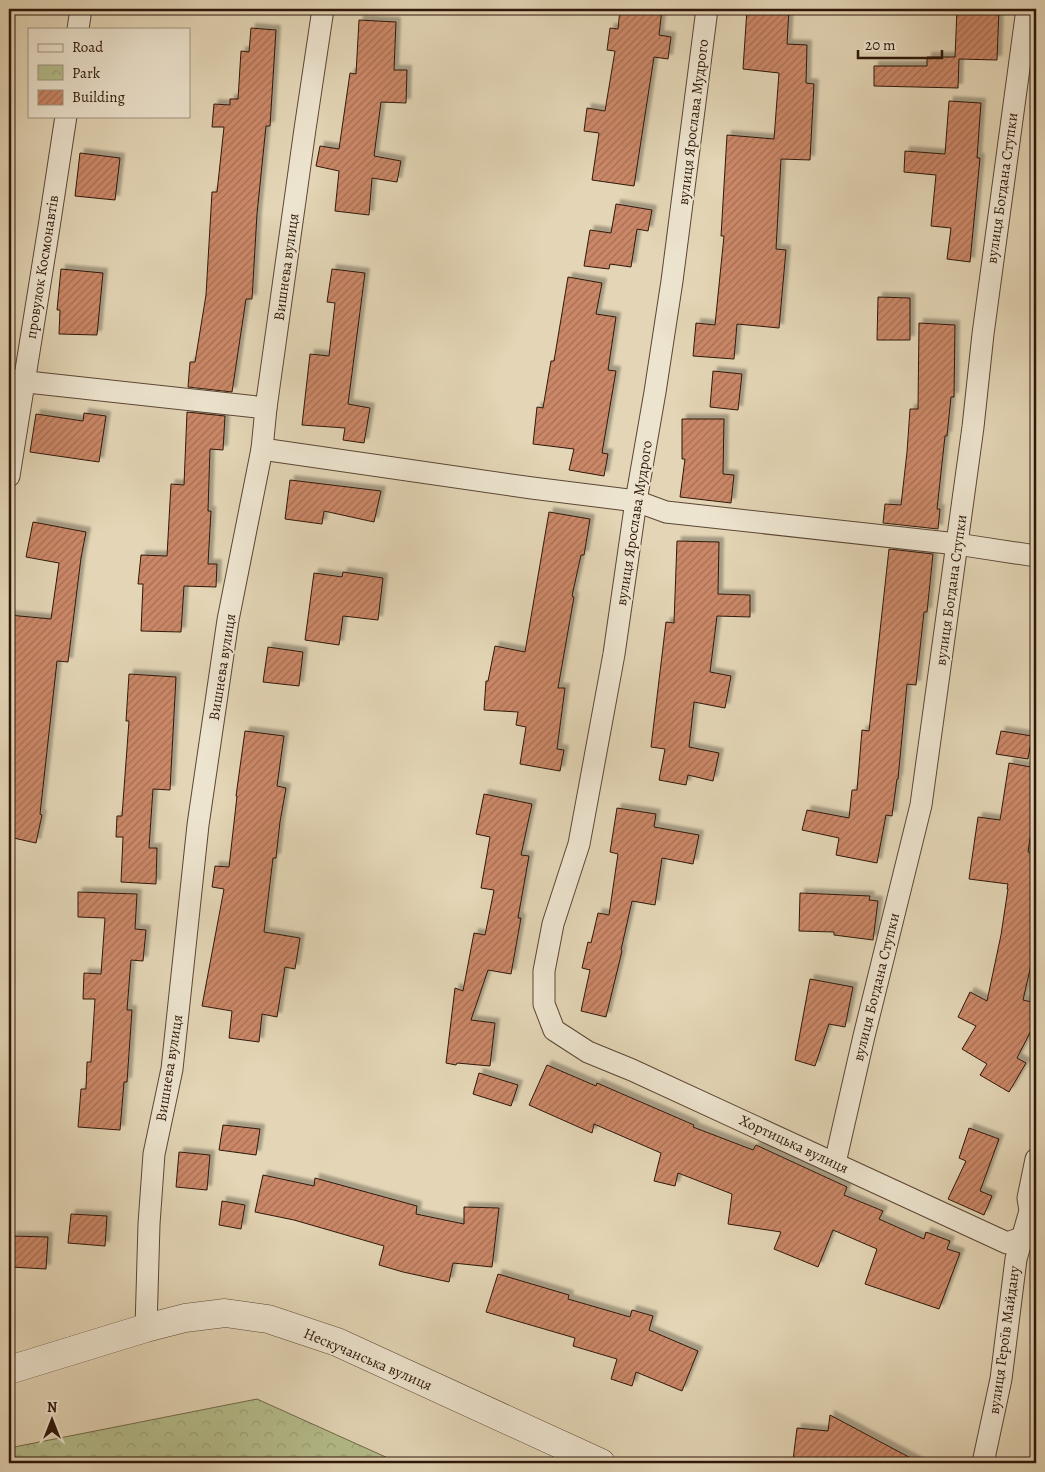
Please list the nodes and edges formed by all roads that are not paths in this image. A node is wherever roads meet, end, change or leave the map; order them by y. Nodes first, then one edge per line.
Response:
1 (81, 9) edge
2 (323, 9) edge
3 (707, 9) edge
4 (1027, 9) edge
5 (78, 28) edge
6 (66, 118) edge
7 (16, 381) edge
8 (266, 408) junction
9 (262, 449) junction
10 (9, 476) edge
11 (636, 501) junction
12 (957, 544) junction
13 (1036, 556) edge
14 (554, 1030) joint
15 (1036, 1159) edge
16 (835, 1163) junction
17 (1029, 1235) edge
18 (146, 1328) junction
19 (9, 1370) edge
20 (600, 1463) edge
21 (983, 1463) edge

1 - 5 street
2 - 8 street, Вишнева вулиця
3 - 11 street, вулиця Ярослава Мудрого
4 - 12 street, вулиця Богдана Ступки
6 - 7 street, провулок Космонавтів
7 - 8 street
7 - 10 street, провулок Космонавтів
8 - 9 street, Вишнева вулиця
9 - 11 street
9 - 18 street, Вишнева вулиця
11 - 12 street
11 - 14 street, вулиця Ярослава Мудрого
12 - 13 street
12 - 16 street, вулиця Богдана Ступки
14 - 16 street, Хортицька вулиця
15 - 17 street, вулиця Героїв Майдану
16 - 17 street, Хортицька вулиця
17 - 21 street, вулиця Героїв Майдану
18 - 19 street, Нескучанська вулиця
18 - 20 street, Нескучанська вулиця

